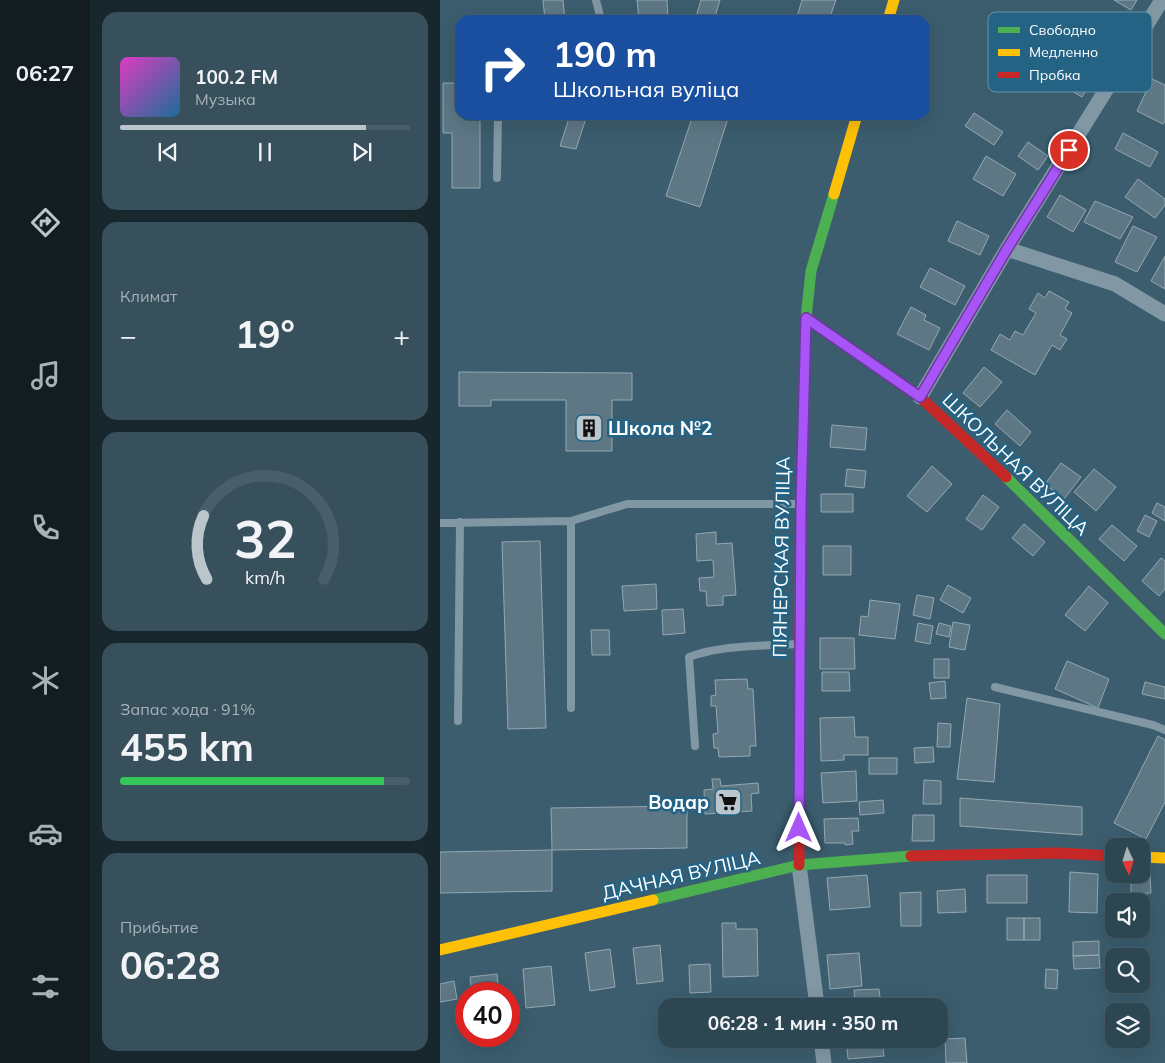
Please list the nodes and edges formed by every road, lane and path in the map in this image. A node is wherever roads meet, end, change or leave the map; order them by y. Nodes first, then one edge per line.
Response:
1 (596, 0) edge
2 (894, 0) edge
3 (1162, 0) edge
4 (600, 15) edge
5 (890, 15) edge
6 (1152, 16) edge
7 (1105, 92) edge
8 (498, 120) edge
9 (856, 120) edge
10 (497, 178) dead end
11 (1007, 249) junction
12 (1165, 314) edge
13 (806, 318) junction
14 (920, 397) junction
15 (801, 504) junction
16 (571, 521) junction
17 (460, 522) junction
18 (440, 523) edge
19 (1165, 634) edge
20 (800, 643) junction
21 (995, 687) dead end
22 (571, 708) dead end
23 (458, 721) dead end
24 (1165, 730) edge
25 (694, 746) dead end
26 (1105, 856) edge
27 (1150, 857) edge
28 (1165, 858) edge
29 (799, 865) junction
30 (440, 950) edge
31 (815, 998) edge
32 (822, 1048) edge
33 (824, 1063) edge

1 - 4 lane
2 - 5 street
3 - 6 street
7 - 11 street
8 - 10 lane
9 - 13 street, ПІЯНЕРСКАЯ ВУЛІЦА
11 - 12 street
11 - 14 street
13 - 14 street, ШКОЛЬНАЯ ВУЛІЦА
13 - 15 street, ПІЯНЕРСКАЯ ВУЛІЦА
14 - 19 street, ШКОЛЬНАЯ ВУЛІЦА
15 - 16 lane
15 - 20 street, ПІЯНЕРСКАЯ ВУЛІЦА
16 - 17 lane
16 - 22 lane
17 - 18 lane
17 - 23 lane
20 - 25 lane
20 - 29 street, ПІЯНЕРСКАЯ ВУЛІЦА
21 - 24 lane
26 - 29 street, ДАЧНАЯ ВУЛІЦА
27 - 28 street
29 - 30 street, ДАЧНАЯ ВУЛІЦА
29 - 31 street, ПІЯНЕРСКАЯ ВУЛІЦА
32 - 33 street

